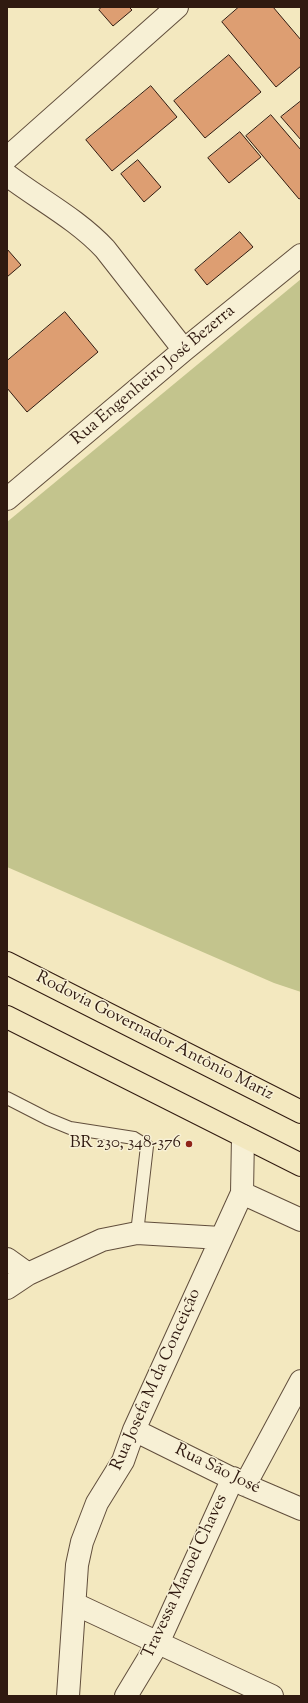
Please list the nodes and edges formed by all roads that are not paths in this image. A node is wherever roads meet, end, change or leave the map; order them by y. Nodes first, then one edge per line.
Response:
1 (177, 7) edge
2 (7, 158) edge
3 (7, 175) edge
4 (301, 255) edge
5 (184, 350) junction
6 (7, 499) edge
7 (7, 963) edge
8 (7, 1017) edge
9 (7, 1098) edge
10 (301, 1112) edge
11 (244, 1136) junction
12 (301, 1165) edge
13 (242, 1193) junction
14 (301, 1220) edge
15 (137, 1233) junction
16 (221, 1238) junction
17 (7, 1258) edge
18 (28, 1274) junction
19 (7, 1288) edge
20 (301, 1381) edge
21 (134, 1430) junction
22 (239, 1481) junction
23 (301, 1509) edge
24 (75, 1604) junction
25 (158, 1643) junction
26 (68, 1696) edge
27 (126, 1696) edge
28 (272, 1696) edge

1 - 2 street
3 - 5 street
4 - 5 street, Rua Engenheiro José Bezerra
5 - 6 street, Rua Engenheiro José Bezerra
7 - 10 highway, Rodovia Governador Antônio Mariz
8 - 11 highway
9 - 15 lane
11 - 12 highway
11 - 13 street, Rua Josefa M da Conceição
13 - 14 street
13 - 16 street, Rua Josefa M da Conceição
15 - 16 street
15 - 18 street
16 - 21 street, Rua Josefa M da Conceição
17 - 18 street
18 - 19 street
20 - 22 street, Travessa Manoel Chaves
21 - 22 street, Rua São José
21 - 24 street, Rua Josefa M da Conceição
22 - 23 street, Rua São José
22 - 25 street, Travessa Manoel Chaves
24 - 25 street
24 - 26 street, Rua Josefa M da Conceição
25 - 27 street, Travessa Manoel Chaves
25 - 28 street

